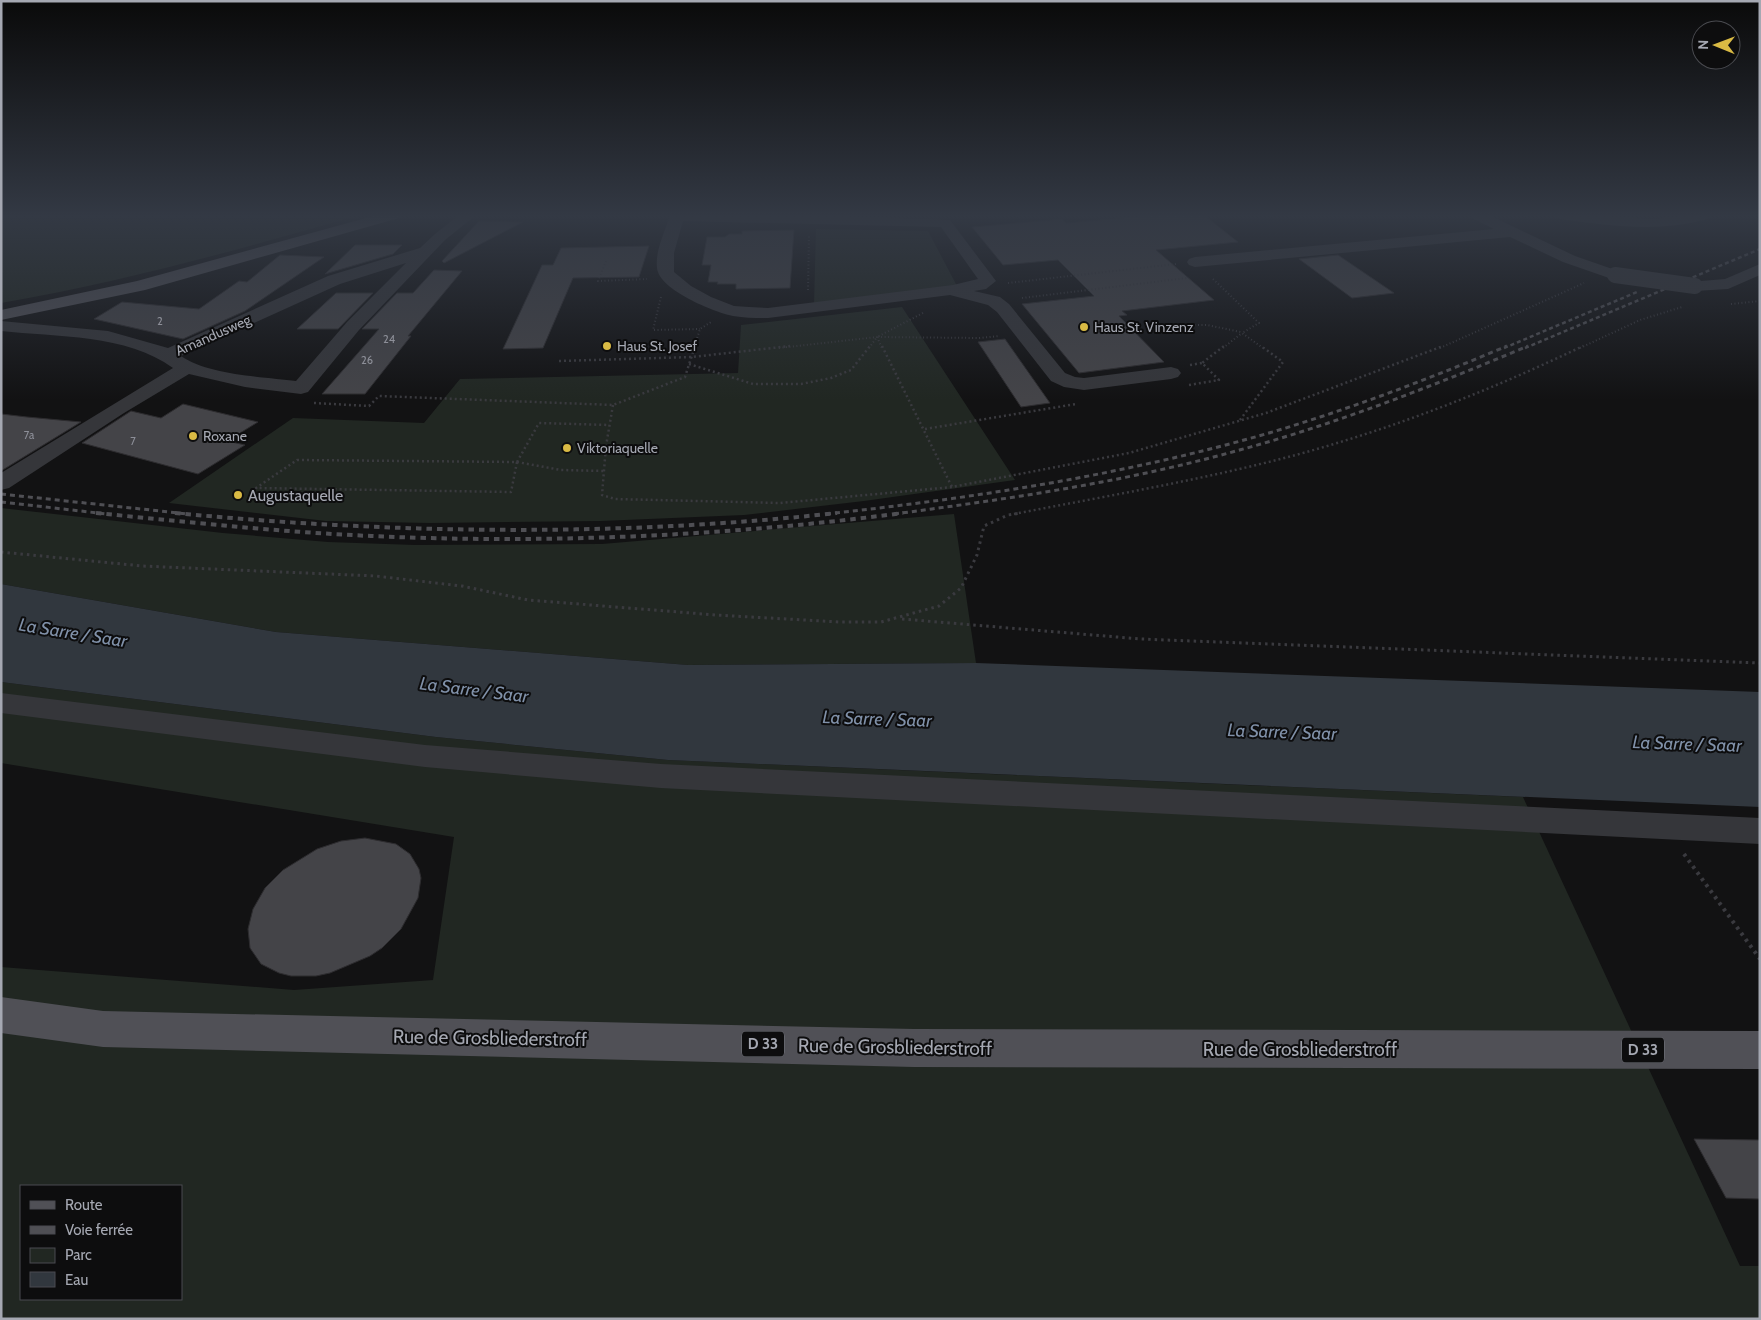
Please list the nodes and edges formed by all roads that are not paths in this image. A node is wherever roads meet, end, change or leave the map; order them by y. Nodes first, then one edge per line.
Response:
1 (173, 277) edge
2 (345, 277) edge
3 (401, 277) edge
4 (667, 277) edge
5 (985, 277) edge
6 (1619, 277) edge
7 (1744, 277) edge
8 (957, 292) junction
9 (1, 315) edge
10 (1, 326) edge
11 (168, 355) junction
12 (186, 368) junction
13 (1171, 373) dead end
14 (1, 483) edge
15 (1, 703) edge
16 (1760, 831) edge
17 (1, 1015) edge
18 (1760, 1050) edge

1 - 9 main road
2 - 11 street, Amandusweg
3 - 12 street
4 - 8 street
5 - 8 street
6 - 7 street, bridge
8 - 13 street
10 - 11 street
11 - 12 street
12 - 14 street
15 - 16 street
17 - 18 main road, Rue de Grosbliederstroff / D 33

